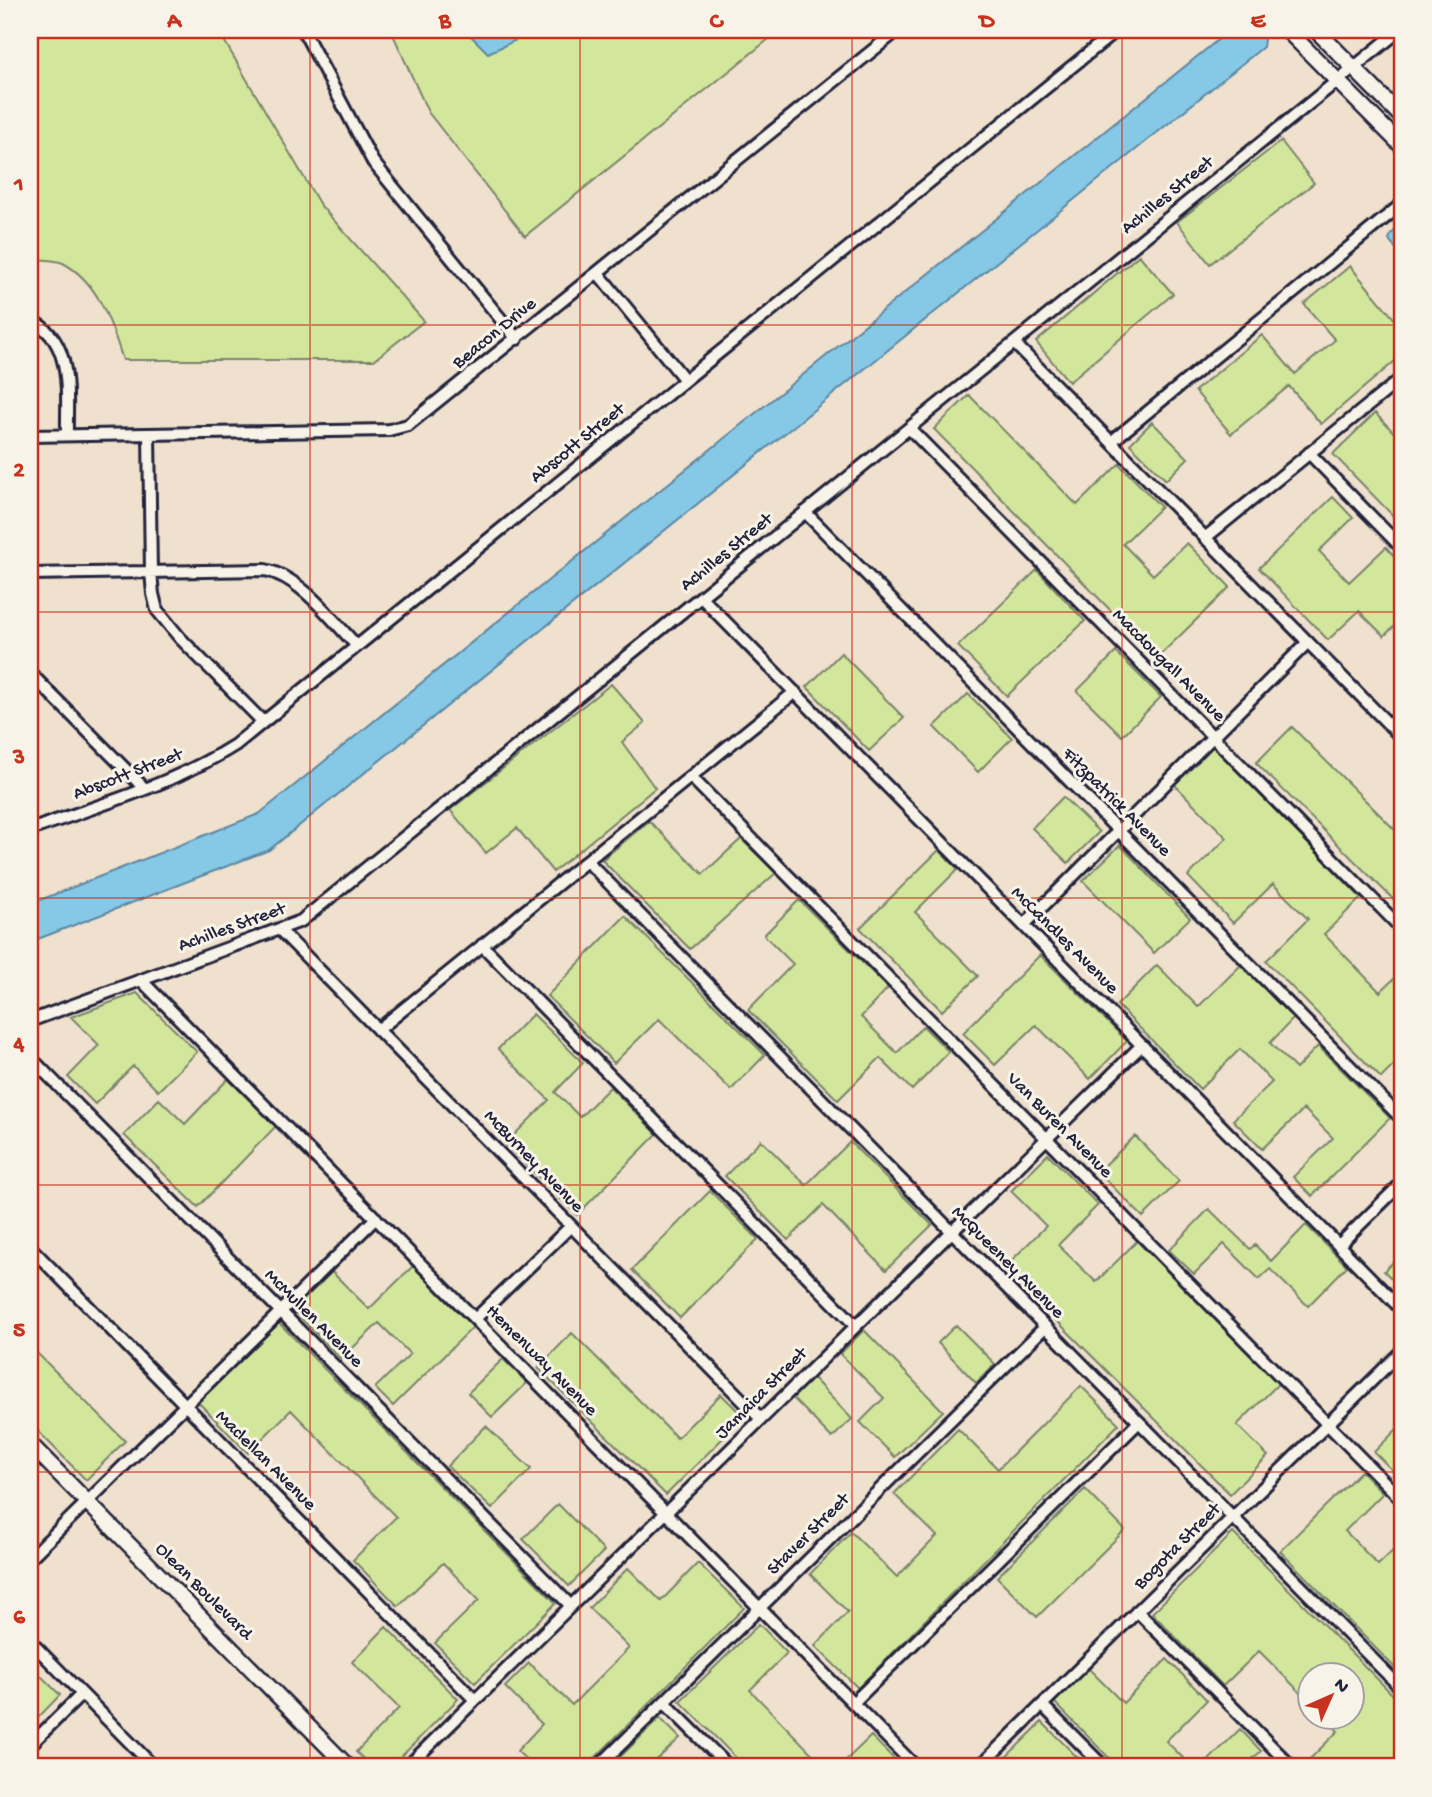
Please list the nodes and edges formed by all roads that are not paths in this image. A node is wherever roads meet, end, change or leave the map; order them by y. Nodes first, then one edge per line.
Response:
1 (303, 30) edge
2 (898, 30) edge
3 (1116, 30) edge
4 (1287, 30) edge
5 (1316, 30) edge
6 (1400, 30) edge
7 (1353, 68) junction
8 (1337, 81) junction
9 (1402, 117) edge
10 (1402, 146) edge
11 (1402, 204) edge
12 (598, 273) junction
13 (30, 320) edge
14 (517, 339) junction
15 (1014, 343) junction
16 (1402, 378) edge
17 (685, 380) junction
18 (909, 428) junction
19 (149, 434) junction
20 (67, 435) junction
21 (30, 436) edge
22 (1111, 442) junction
23 (1309, 453) junction
24 (805, 512) junction
25 (1205, 538) junction
26 (1402, 548) edge
27 (151, 572) junction
28 (30, 574) edge
29 (701, 597) junction
30 (1308, 642) junction
31 (357, 646) junction
32 (30, 673) edge
33 (795, 692) junction
34 (263, 722) junction
35 (1213, 736) junction
36 (1402, 738) edge
37 (691, 777) junction
38 (144, 788) junction
39 (30, 830) edge
40 (1118, 831) junction
41 (587, 861) junction
42 (1024, 925) junction
43 (279, 929) junction
44 (1402, 929) edge
45 (482, 946) junction
46 (141, 980) junction
47 (30, 1021) edge
48 (379, 1030) junction
49 (1142, 1045) junction
50 (30, 1056) edge
51 (1402, 1119) edge
52 (1047, 1138) junction
53 (1402, 1183) edge
54 (376, 1218) junction
55 (571, 1226) junction
56 (951, 1232) junction
57 (1339, 1245) junction
58 (30, 1247) edge
59 (1402, 1310) edge
60 (280, 1311) junction
61 (475, 1319) junction
62 (856, 1326) junction
63 (1045, 1327) junction
64 (1402, 1351) edge
65 (185, 1405) junction
66 (761, 1419) junction
67 (1139, 1422) junction
68 (1328, 1424) junction
69 (30, 1444) edge
70 (1402, 1500) edge
71 (87, 1502) junction
72 (666, 1513) junction
73 (1232, 1518) junction
74 (30, 1558) edge
75 (571, 1606) junction
76 (760, 1608) junction
77 (1137, 1611) junction
78 (30, 1641) edge
79 (1402, 1689) edge
80 (82, 1694) junction
81 (475, 1700) junction
82 (664, 1702) junction
83 (853, 1703) junction
84 (1042, 1705) junction
85 (30, 1745) edge
86 (154, 1767) edge
87 (348, 1767) edge
88 (407, 1767) edge
89 (598, 1767) edge
90 (729, 1767) edge
91 (916, 1767) edge
92 (979, 1767) edge
93 (1104, 1767) edge
94 (1292, 1767) edge

1 - 14 street
2 - 12 street, Beacon Drive
3 - 17 street, Abscott Street
4 - 8 street
5 - 7 street
6 - 7 street, Achilles Street
7 - 8 street, Achilles Street
7 - 9 street
8 - 10 street
8 - 15 street, Achilles Street
11 - 22 street
12 - 14 street, Beacon Drive
12 - 17 street
13 - 20 street
14 - 19 street, Beacon Drive
15 - 18 street, Achilles Street
15 - 22 street
16 - 23 street
17 - 31 street, Abscott Street
18 - 24 street, Achilles Street
18 - 35 street, Macdougall Avenue
19 - 20 street, Beacon Drive
19 - 27 street
20 - 21 street, Beacon Drive
22 - 25 street
23 - 25 street
23 - 26 street
24 - 29 street, Achilles Street
24 - 40 street, Fitzpatrick Avenue
25 - 30 street
27 - 28 street
27 - 31 street
27 - 34 street
29 - 33 street, McCandles Avenue
29 - 43 street, Achilles Street
30 - 35 street
30 - 36 street
31 - 34 street, Abscott Street
32 - 38 street
33 - 37 street
33 - 42 street, McCandles Avenue
34 - 38 street, Abscott Street
35 - 40 street
35 - 44 street, Macdougall Avenue
37 - 41 street
37 - 52 street, Van Buren Avenue
38 - 39 street, Abscott Street
40 - 42 street
40 - 51 street, Fitzpatrick Avenue
41 - 45 street
41 - 56 street, McQueeney Avenue
42 - 49 street, McCandles Avenue
43 - 46 street, Achilles Street
43 - 48 street, McBurney Avenue
45 - 48 street
45 - 62 street
46 - 47 street, Achilles Street
46 - 54 street, Hemenway Avenue
48 - 55 street, McBurney Avenue
49 - 52 street, Jamaica Street
49 - 57 street, McCandles Avenue
50 - 60 street, McMullen Avenue
52 - 56 street, Jamaica Street
52 - 68 street, Van Buren Avenue
53 - 57 street
54 - 60 street
54 - 61 street, Hemenway Avenue
55 - 61 street
55 - 66 street, McBurney Avenue
56 - 62 street, Jamaica Street
56 - 63 street, McQueeney Avenue
57 - 59 street, McCandles Avenue
58 - 65 street, Maclellan Avenue
60 - 65 street
60 - 75 street, McMullen Avenue
61 - 72 street, Hemenway Avenue
62 - 66 street, Jamaica Street
63 - 67 street, McQueeney Avenue
63 - 76 street, Staver Street
64 - 68 street, Bogota Street
65 - 71 street
65 - 81 street, Maclellan Avenue
66 - 72 street, Jamaica Street
67 - 73 street, McQueeney Avenue
67 - 83 street
68 - 70 street, Van Buren Avenue
68 - 73 street, Bogota Street
69 - 71 street, Olean Boulevard
71 - 74 street
71 - 87 street, Olean Boulevard
72 - 75 street, Jamaica Street
72 - 76 street, Hemenway Avenue
73 - 77 street, Bogota Street
73 - 79 street, McQueeney Avenue
75 - 81 street, Jamaica Street
76 - 82 street, Staver Street
76 - 83 street, Hemenway Avenue
77 - 84 street, Bogota Street
77 - 94 street
78 - 80 street
80 - 85 street
80 - 86 street
81 - 88 street, Jamaica Street
82 - 89 street, Staver Street
82 - 90 street
83 - 91 street, Hemenway Avenue
84 - 92 street, Bogota Street
84 - 93 street

